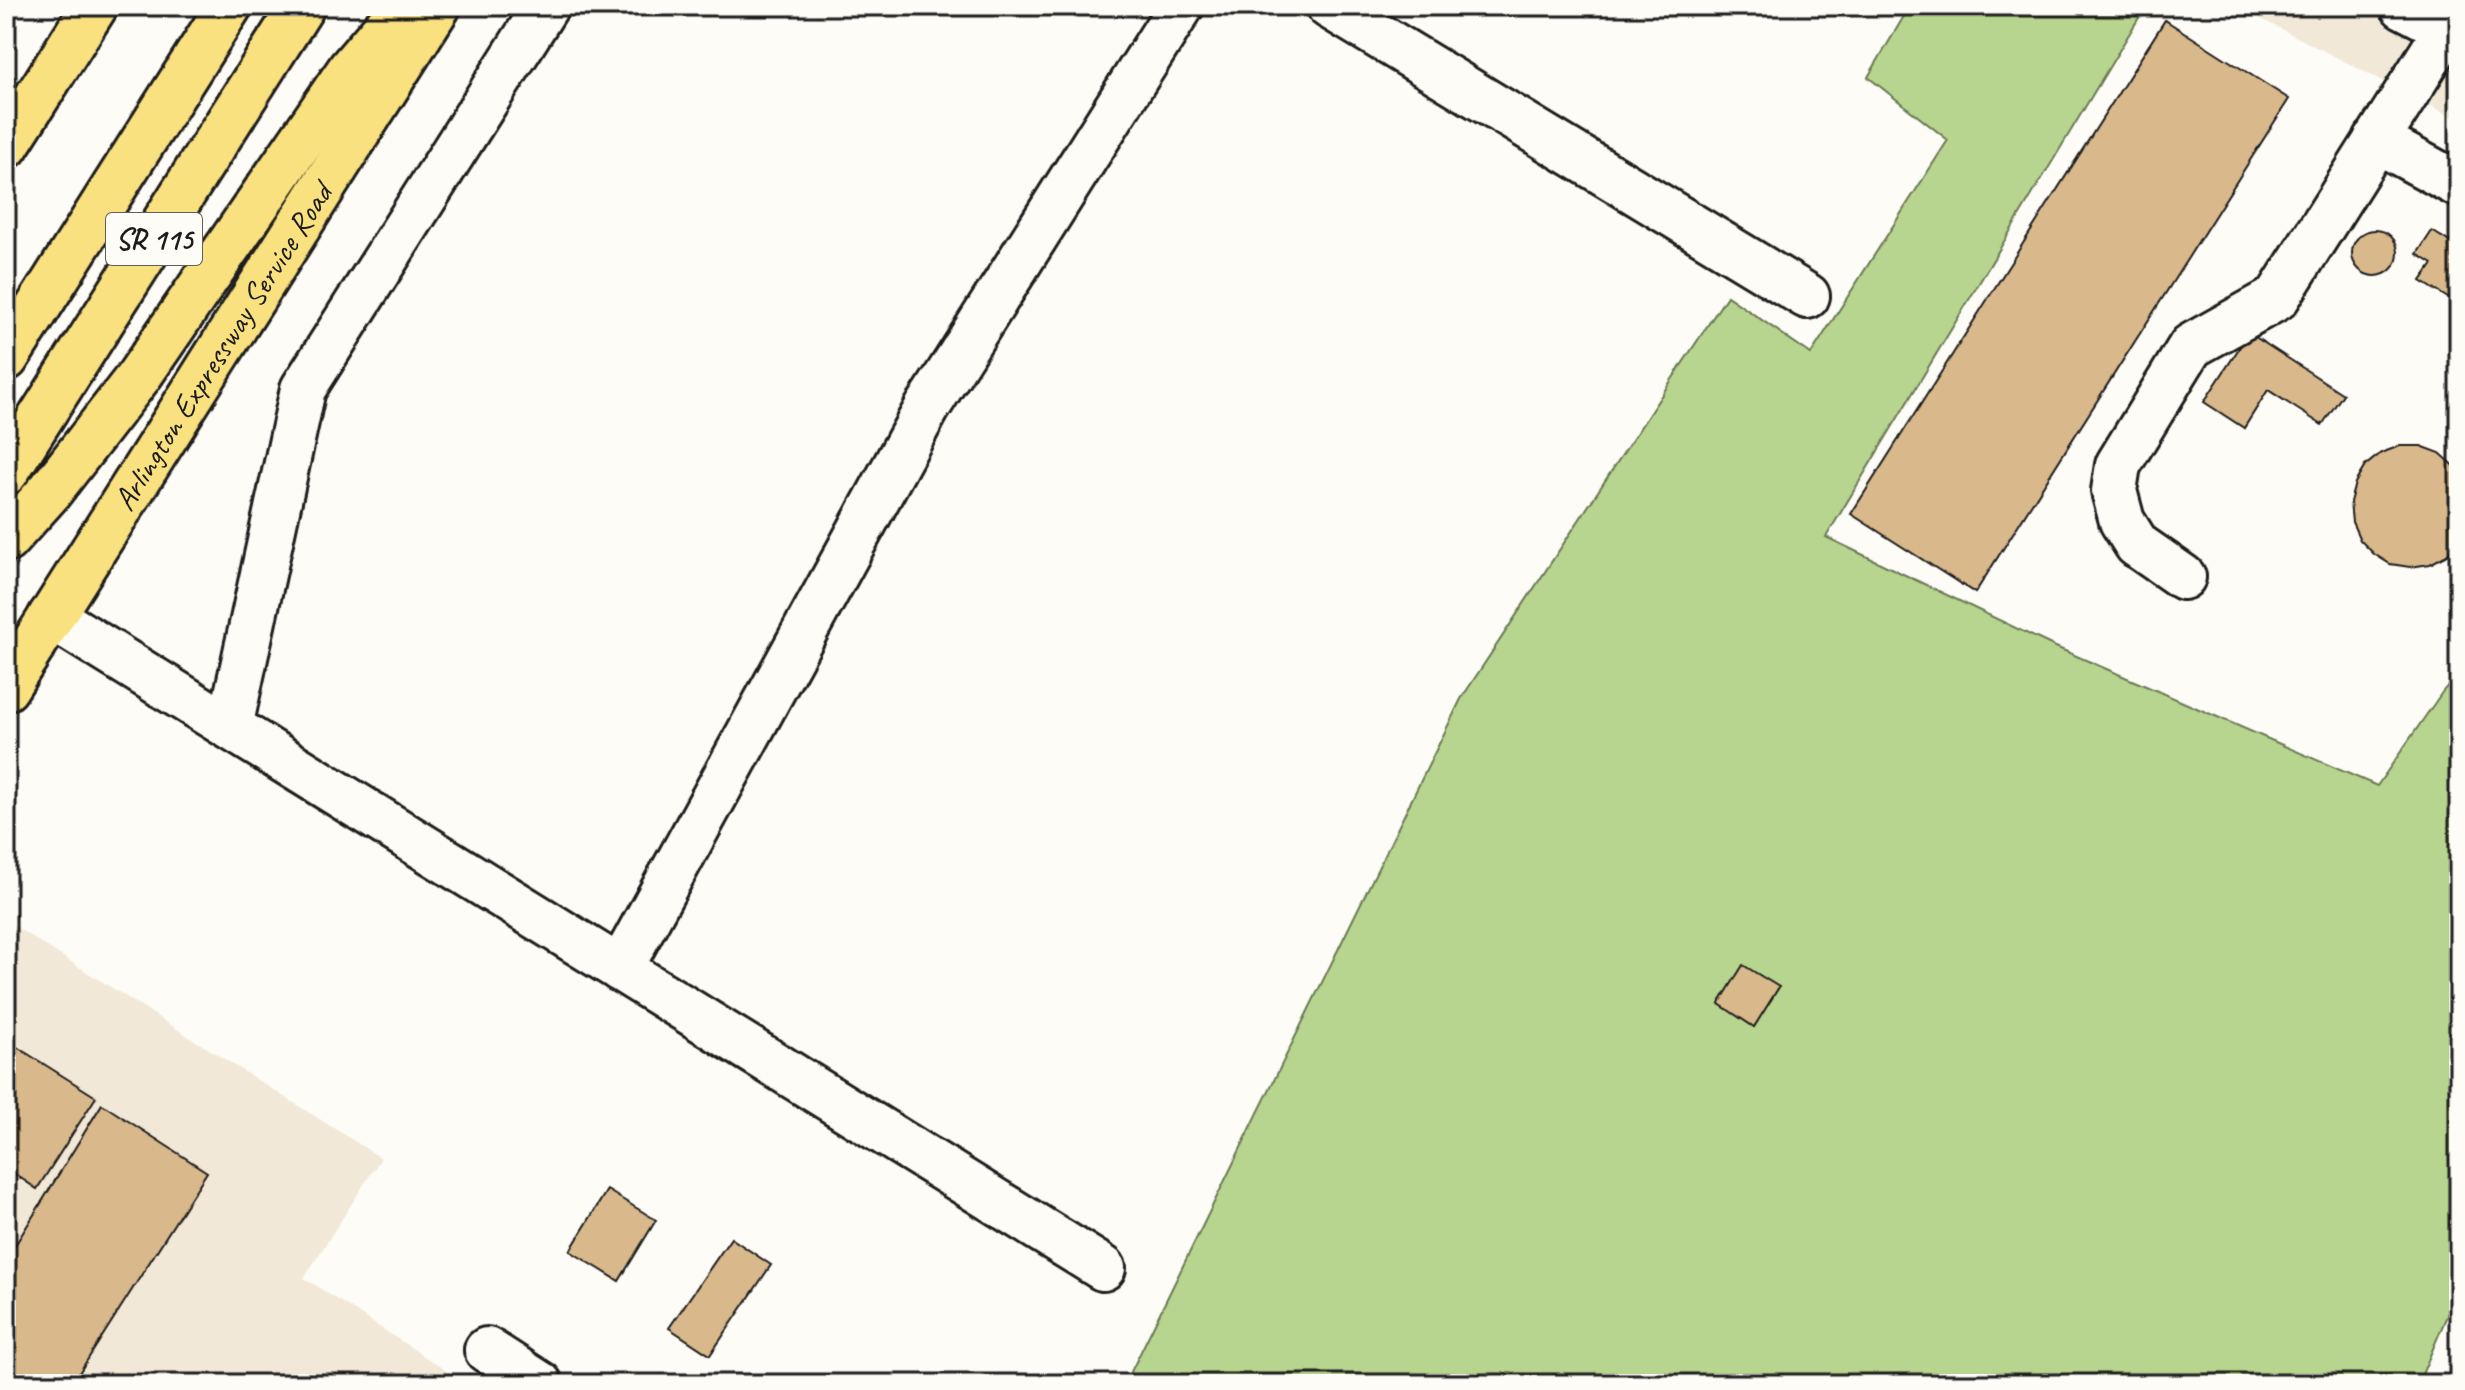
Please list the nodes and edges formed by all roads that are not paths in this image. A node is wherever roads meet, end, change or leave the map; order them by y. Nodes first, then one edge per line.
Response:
1 (95, 6) edge
2 (229, 6) edge
3 (302, 6) edge
4 (404, 6) edge
5 (438, 6) edge
6 (1181, 6) edge
7 (1329, 6) edge
8 (2403, 6) edge
9 (529, 12) edge
10 (2453, 32) edge
11 (2376, 140) junction
12 (6, 146) edge
13 (2459, 185) edge
14 (1807, 296) dead end
15 (6, 358) edge
16 (6, 472) edge
17 (6, 540) edge
18 (2183, 577) dead end
19 (51, 616) junction
20 (6, 688) edge
21 (230, 727) junction
22 (620, 969) junction
23 (1103, 1268) dead end
24 (487, 1350) dead end
25 (540, 1384) edge

1 - 12 main road
2 - 15 main road, SR 115
3 - 16 main road, SR 115
4 - 17 main road
5 - 19 main road, Arlington Expressway Service Road
6 - 22 street
7 - 14 street
8 - 10 street
9 - 21 street
10 - 11 street
11 - 13 street
11 - 18 street
19 - 20 main road, Arlington Expressway Service Road
19 - 21 street
21 - 22 street
22 - 23 street
24 - 25 street

